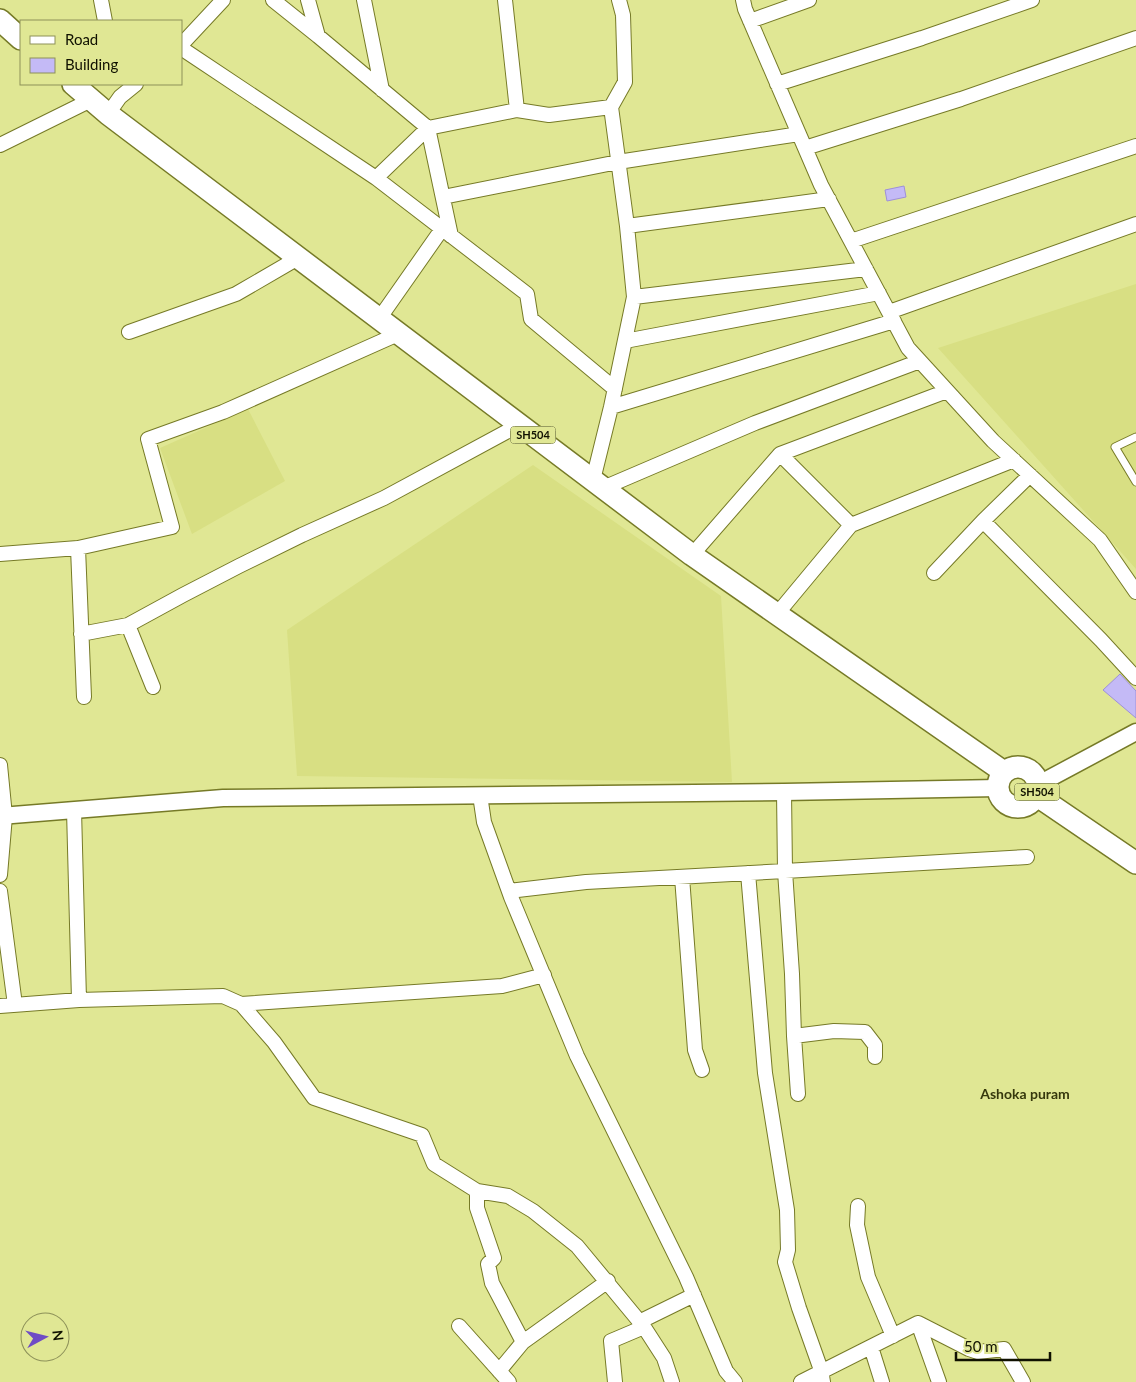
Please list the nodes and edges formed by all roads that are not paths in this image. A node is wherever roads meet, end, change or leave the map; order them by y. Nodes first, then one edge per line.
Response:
1 (101, 0) edge
2 (223, 0) edge
3 (273, 0) edge
4 (308, 0) edge
5 (364, 0) edge
6 (505, 0) edge
7 (619, 0) edge
8 (742, 0) edge
9 (809, 0) edge
10 (1032, 0) edge
11 (210, 5) edge
12 (0, 20) edge
13 (105, 20) edge
14 (750, 22) junction
15 (318, 36) junction
16 (20, 38) edge
17 (1136, 38) edge
18 (182, 46) edge
19 (182, 48) edge
20 (777, 84) junction
21 (74, 85) edge
22 (134, 85) edge
23 (382, 90) junction
24 (115, 98) edge
25 (91, 100) junction
26 (611, 107) junction
27 (517, 110) junction
28 (428, 128) junction
29 (799, 134) junction
30 (0, 144) edge
31 (1136, 146) edge
32 (805, 148) junction
33 (618, 162) junction
34 (376, 178) junction
35 (443, 197) junction
36 (829, 199) junction
37 (1136, 224) edge
38 (627, 226) junction
39 (447, 232) junction
40 (851, 241) junction
41 (298, 258) junction
42 (866, 269) junction
43 (879, 293) junction
44 (634, 297) junction
45 (891, 316) junction
46 (379, 319) junction
47 (129, 332) dead end
48 (398, 334) junction
49 (625, 341) junction
50 (920, 361) junction
51 (615, 389) junction
52 (947, 391) junction
53 (612, 407) junction
54 (519, 425) junction
55 (1136, 437) edge
56 (780, 454) junction
57 (1014, 460) junction
58 (1030, 475) junction
59 (1136, 482) edge
60 (598, 484) junction
61 (982, 521) junction
62 (851, 525) junction
63 (78, 548) junction
64 (0, 554) edge
65 (692, 556) junction
66 (934, 573) dead end
67 (1136, 592) edge
68 (778, 614) junction
69 (128, 625) junction
70 (81, 634) junction
71 (1136, 678) edge
72 (154, 687) dead end
73 (84, 698) dead end
74 (1136, 732) edge
75 (0, 765) edge
76 (1001, 780) junction
77 (1036, 790) junction
78 (784, 792) junction
79 (480, 795) junction
80 (74, 810) junction
81 (2, 816) edge
82 (1028, 857) dead end
83 (1136, 862) edge
84 (785, 871) junction
85 (748, 873) junction
86 (0, 875) edge
87 (682, 877) junction
88 (0, 891) edge
89 (509, 891) junction
90 (544, 975) junction
91 (79, 1000) junction
92 (241, 1004) junction
93 (15, 1005) junction
94 (0, 1006) edge
95 (794, 1036) junction
96 (875, 1057) dead end
97 (702, 1070) dead end
98 (798, 1094) dead end
99 (477, 1191) junction
100 (858, 1206) dead end
101 (608, 1281) junction
102 (694, 1295) junction
103 (918, 1323) junction
104 (642, 1324) junction
105 (459, 1326) dead end
106 (892, 1336) junction
107 (523, 1342) junction
108 (871, 1347) junction
109 (499, 1371) junction
110 (822, 1376) edge
111 (509, 1382) edge
112 (614, 1382) edge
113 (672, 1382) edge
114 (735, 1382) edge
115 (801, 1382) edge
116 (882, 1382) edge
117 (939, 1382) edge
118 (1022, 1382) edge

1 - 13 street
2 - 11 street
3 - 15 street
4 - 15 street
5 - 23 street
6 - 27 street
7 - 26 street
8 - 14 street
9 - 14 street
10 - 20 street
11 - 18 street
12 - 16 main road
14 - 20 street
15 - 23 street
17 - 32 street
19 - 34 street
20 - 29 street
21 - 25 main road, SH504
22 - 24 street
23 - 28 street
24 - 25 main road, SH504
24 - 41 main road, SH504
25 - 30 street
26 - 27 street
26 - 33 street
27 - 28 street
28 - 34 street
28 - 35 street
29 - 32 street
29 - 33 street
31 - 40 street
32 - 36 street
33 - 35 street
33 - 38 street
34 - 39 street
35 - 39 street
36 - 38 street
36 - 40 street
37 - 45 street
38 - 44 street
39 - 46 street
39 - 51 street
40 - 42 street
41 - 46 main road, SH504
41 - 47 street
42 - 43 street
42 - 44 street
43 - 45 street
43 - 49 street
44 - 49 street
45 - 50 street
45 - 53 street
46 - 48 main road, SH504
48 - 54 main road, SH504
48 - 63 street
49 - 51 street
50 - 52 street
50 - 60 street
51 - 53 street
52 - 56 street
52 - 57 street
53 - 60 street
54 - 60 main road, SH504
54 - 69 street
55 - 59 lane
56 - 62 street
56 - 65 street
57 - 58 street
57 - 62 street
58 - 61 street
58 - 67 street
60 - 65 main road, SH504
61 - 66 street
61 - 71 street
62 - 68 street
63 - 64 street
63 - 70 street
65 - 68 main road, SH504
68 - 76 main road, SH504
69 - 70 street
69 - 72 street
70 - 73 street
74 - 77 street
75 - 81 street
76 - 77 main road, SH504
76 - 77 main road, SH504
76 - 78 street
77 - 83 main road, SH504
78 - 79 street
78 - 84 street
79 - 80 street
79 - 89 street
80 - 81 street
80 - 91 street
81 - 86 street
82 - 84 street
84 - 85 street
84 - 95 street
85 - 87 street
85 - 110 street
87 - 89 street
87 - 97 street
88 - 93 street
89 - 90 street
90 - 92 street
90 - 102 street
91 - 92 street
91 - 93 street
92 - 99 street
93 - 94 street
95 - 96 street
95 - 98 street
99 - 101 street
99 - 107 street
100 - 106 street
101 - 104 street
101 - 107 street
102 - 104 street
102 - 114 street
103 - 106 street
103 - 117 street
103 - 118 street
104 - 112 street
104 - 113 street
105 - 109 street
106 - 108 street
107 - 109 street
108 - 110 street
108 - 116 street
109 - 111 street
110 - 115 street

